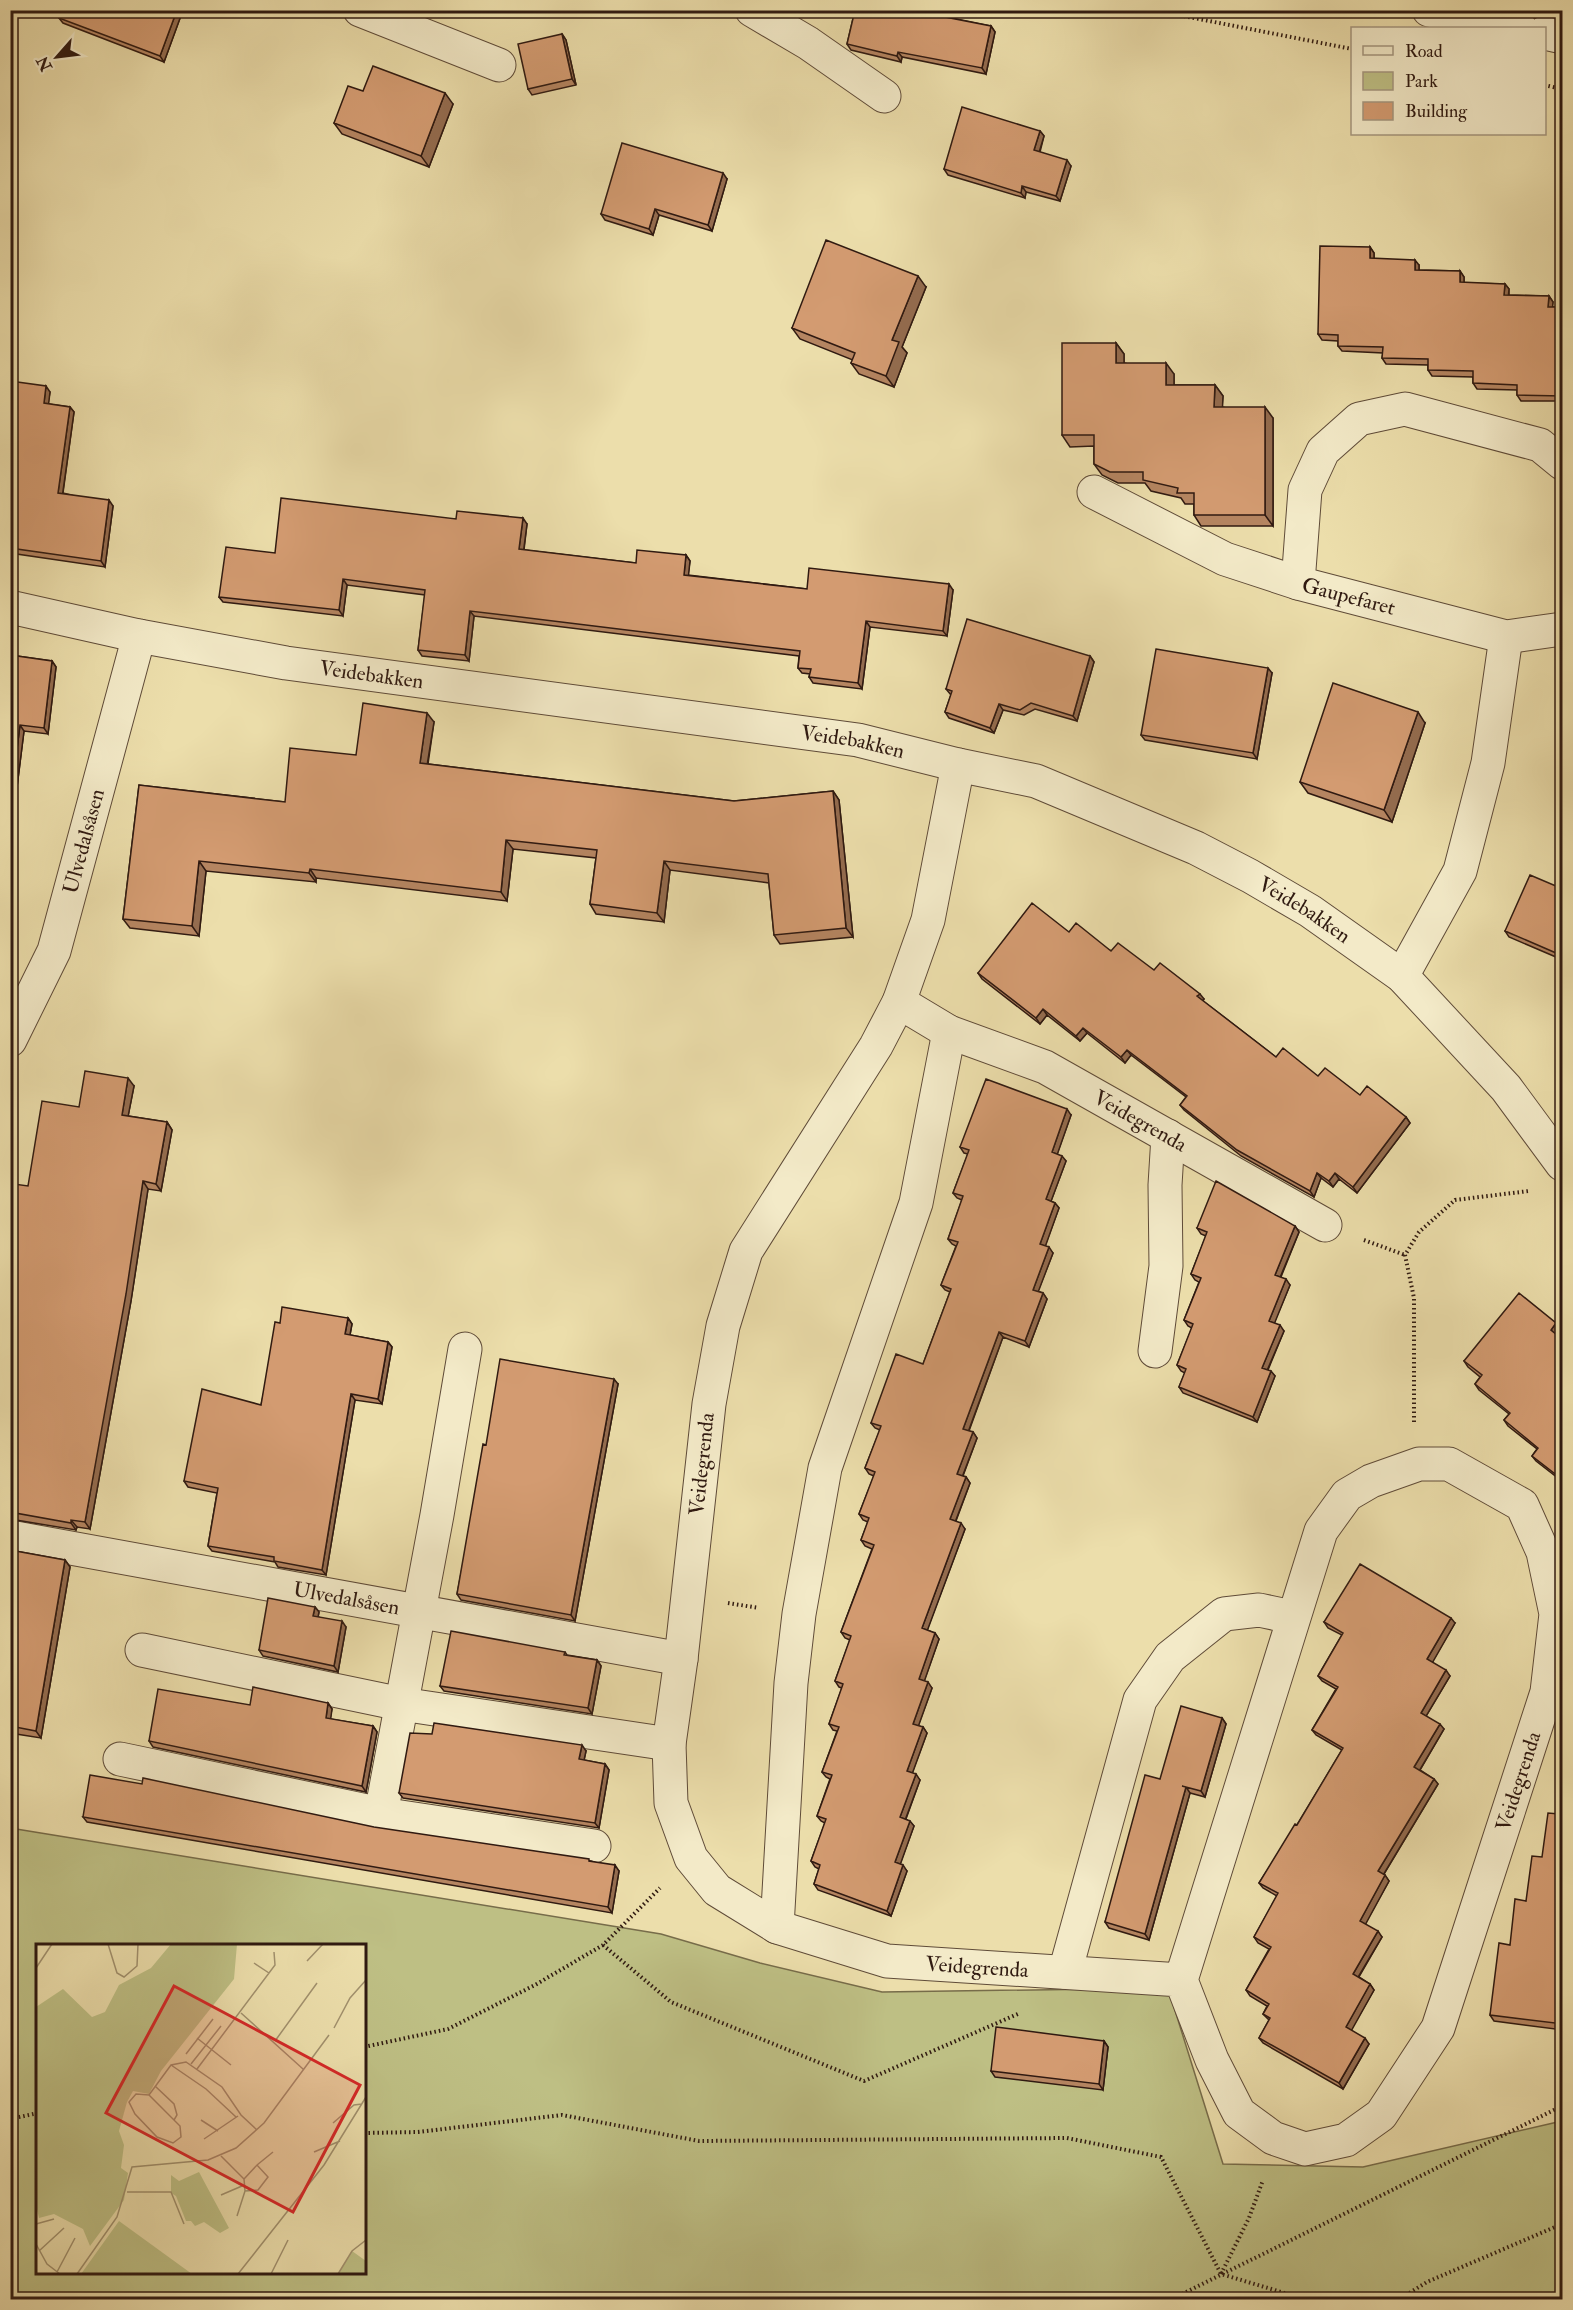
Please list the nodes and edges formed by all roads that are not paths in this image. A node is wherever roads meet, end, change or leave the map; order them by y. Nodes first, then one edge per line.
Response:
1 (360, 10) edge
2 (752, 10) edge
3 (1429, 10) edge
4 (1515, 27) edge
5 (1546, 33) edge
6 (1563, 37) edge
7 (499, 65) dead end
8 (884, 96) dead end
9 (1563, 463) edge
10 (1094, 492) dead end
11 (1298, 583) junction
12 (10, 607) edge
13 (1563, 629) edge
14 (139, 636) junction
15 (1506, 637) junction
16 (958, 765) junction
17 (1401, 976) junction
18 (899, 1002) junction
19 (949, 1032) junction
20 (10, 1040) edge
21 (1168, 1136) junction
22 (1563, 1164) edge
23 (1325, 1225) dead end
24 (465, 1349) dead end
25 (1155, 1351) dead end
26 (10, 1537) edge
27 (418, 1611) junction
28 (1293, 1617) junction
29 (142, 1650) dead end
30 (681, 1659) junction
31 (401, 1704) junction
32 (669, 1744) junction
33 (120, 1759) dead end
34 (381, 1815) junction
35 (594, 1846) dead end
36 (777, 1927) junction
37 (1065, 1972) junction
38 (1181, 1980) junction

1 - 7 street
2 - 8 street
3 - 4 street
5 - 6 street
9 - 11 street, Gaupefaret
10 - 11 street
11 - 15 street, Gaupefaret
12 - 14 street, Veidebakken
13 - 15 street, Gaupefaret
14 - 16 street, Veidebakken
14 - 20 street, Ulvedalsåsen
15 - 17 street
16 - 17 street, Veidebakken
16 - 18 street, Veidegrenda
17 - 22 street, Veidebakken
18 - 19 street, Veidegrenda
18 - 30 street, Veidegrenda
19 - 21 street, Veidegrenda
19 - 36 street
21 - 23 street, Veidegrenda
21 - 25 street
24 - 27 street
26 - 27 street, Ulvedalsåsen
27 - 30 street, Ulvedalsåsen
27 - 31 street
28 - 37 street
28 - 38 street, Veidegrenda
28 - 38 street, Veidegrenda
29 - 31 street
30 - 32 street, Veidegrenda
31 - 32 street
31 - 34 street
32 - 36 street, Veidegrenda
33 - 34 street
34 - 35 street
36 - 37 street, Veidegrenda
37 - 38 street, Veidegrenda

